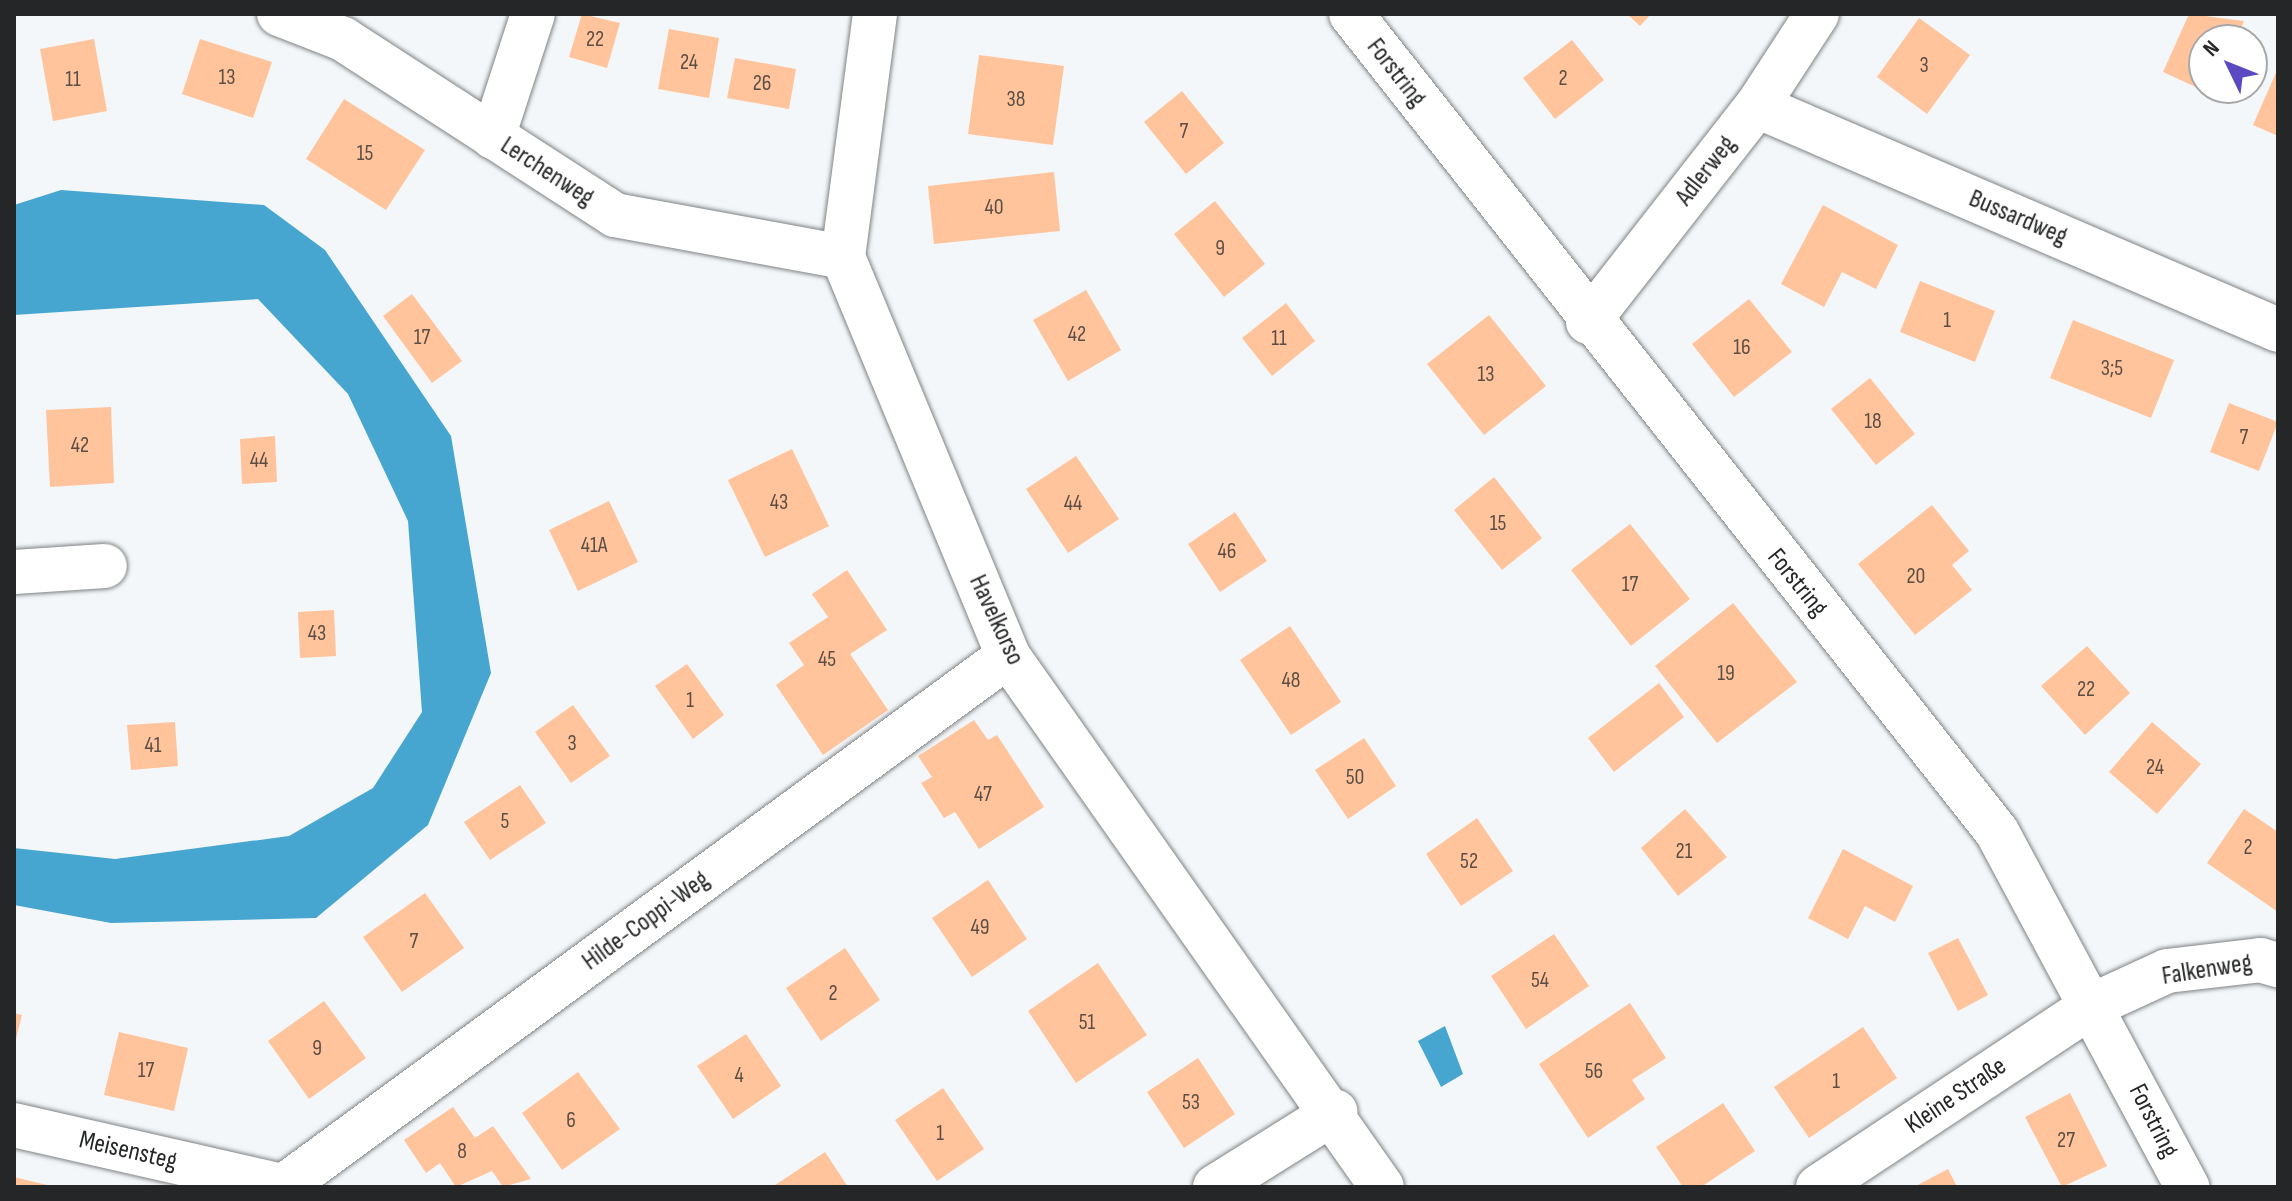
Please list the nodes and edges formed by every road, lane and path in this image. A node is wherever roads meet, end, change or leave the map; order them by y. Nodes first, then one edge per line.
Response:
1 (279, 14) edge
2 (533, 14) edge
3 (875, 14) edge
4 (1351, 14) edge
5 (1817, 14) edge
6 (1757, 106) junction
7 (493, 137) junction
8 (843, 257) junction
9 (1588, 322) junction
10 (2278, 330) edge
11 (105, 566) dead end
12 (14, 572) edge
13 (1008, 656) junction
14 (2278, 965) edge
15 (2093, 1005) junction
16 (1335, 1112) junction
17 (14, 1125) edge
18 (286, 1186) edge
19 (1215, 1187) edge
20 (1382, 1187) edge
21 (1818, 1187) edge
22 (2187, 1187) edge

1 - 7 street, Lerchenweg
2 - 7 street
3 - 8 street, Havelkorso
4 - 9 street, Forstring
5 - 6 street, Adlerweg
6 - 9 street, Adlerweg
6 - 10 street, Bussardweg
7 - 8 street, Lerchenweg
8 - 13 street, Havelkorso
9 - 15 street, Forstring
11 - 12 street
13 - 16 street, Havelkorso
13 - 18 street, Hilde-Coppi-Weg
14 - 15 street, Falkenweg
15 - 21 street, Kleine Straße
15 - 22 street, Forstring
16 - 19 street
16 - 20 street, Havelkorso
17 - 18 street, Meisensteg

